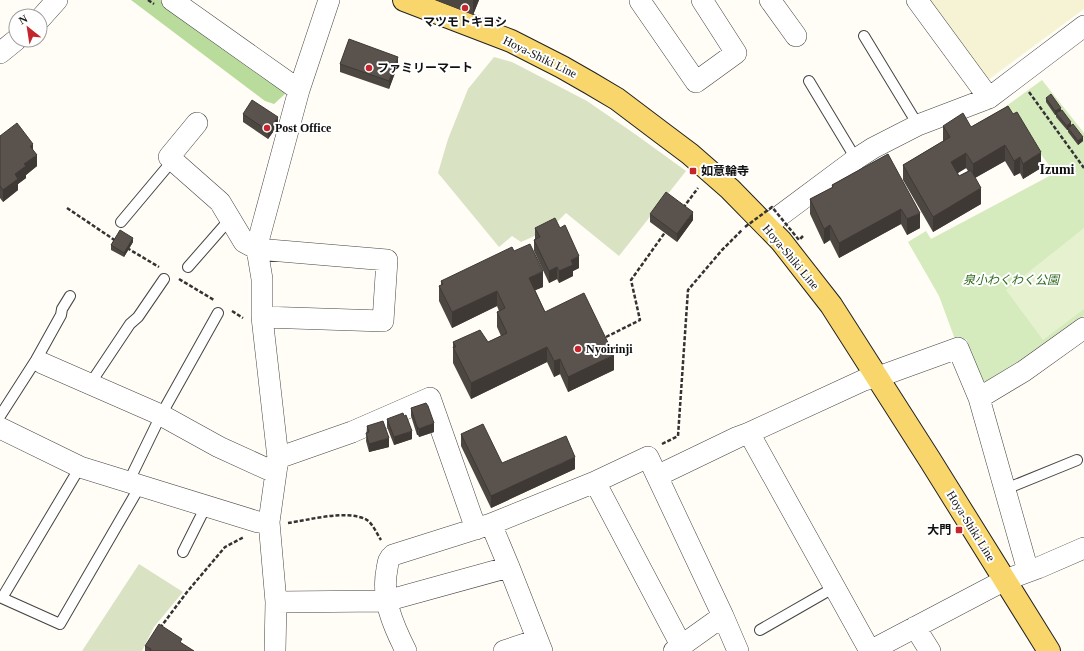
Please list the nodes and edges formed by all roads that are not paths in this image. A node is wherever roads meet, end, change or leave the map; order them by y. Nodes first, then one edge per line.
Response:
1 (58, 0) edge
2 (172, 0) edge
3 (329, 0) edge
4 (404, 0) edge
5 (637, 0) edge
6 (702, 0) edge
7 (770, 0) edge
8 (917, 0) edge
9 (48, 10) edge
10 (1084, 26) edge
11 (796, 36) dead end
12 (864, 36) dead end
13 (809, 81) dead end
14 (299, 90) junction
15 (989, 98) junction
16 (197, 123) dead end
17 (918, 125) junction
18 (856, 159) junction
19 (173, 160) junction
20 (230, 219) junction
21 (121, 222) dead end
22 (756, 227) junction
23 (257, 249) junction
24 (188, 267) dead end
25 (164, 279) dead end
26 (70, 296) dead end
27 (218, 313) dead end
28 (262, 317) junction
29 (1084, 328) edge
30 (39, 362) junction
31 (878, 377) junction
32 (90, 384) junction
33 (979, 398) junction
34 (161, 415) junction
35 (0, 416) edge
36 (0, 428) edge
37 (749, 433) junction
38 (1077, 460) dead end
39 (277, 465) junction
40 (80, 467) junction
41 (657, 476) junction
42 (595, 482) junction
43 (134, 484) junction
44 (1004, 488) junction
45 (206, 506) junction
46 (269, 524) junction
47 (483, 527) junction
48 (1084, 548) edge
49 (183, 552) dead end
50 (509, 567) junction
51 (1028, 571) junction
52 (1005, 580) junction
53 (835, 587) junction
54 (276, 602) junction
55 (386, 602) junction
56 (722, 616) junction
57 (915, 627) junction
58 (760, 630) dead end
59 (539, 646) edge
60 (677, 648) edge
61 (276, 651) edge
62 (406, 651) edge
63 (504, 651) edge
64 (738, 651) edge
65 (930, 651) edge
66 (1049, 651) edge

1 - 9 street
2 - 14 street
3 - 14 street
4 - 22 main road, Hoya-Shiki Line
5 - 6 street
7 - 11 street
8 - 15 street
10 - 15 street
12 - 17 lane
13 - 18 lane
14 - 23 street
15 - 17 street
16 - 19 street
17 - 18 street
18 - 22 street
19 - 20 street
19 - 21 lane
20 - 23 street
20 - 24 lane
22 - 31 main road, Hoya-Shiki Line
23 - 28 street
23 - 28 street
25 - 32 lane
26 - 30 lane
27 - 34 lane
28 - 39 street
29 - 33 street
30 - 32 street
30 - 35 lane
31 - 33 street
31 - 37 street
31 - 52 main road, Hoya-Shiki Line
32 - 34 street
33 - 44 street
34 - 39 street
34 - 43 lane
36 - 40 street
37 - 41 street
37 - 53 street
38 - 44 lane
39 - 46 street
39 - 47 street
40 - 43 street
40 - 43 lane
41 - 42 street
41 - 56 street
42 - 47 street
42 - 60 street
43 - 45 street
44 - 51 street
45 - 46 street
45 - 49 lane
46 - 54 street
47 - 50 street
47 - 55 street
48 - 51 street
50 - 55 street
50 - 59 street
51 - 52 street
52 - 57 street
52 - 66 main road, Hoya-Shiki Line
53 - 57 street
53 - 58 lane
54 - 55 street
54 - 61 street
55 - 62 street
56 - 60 street
56 - 64 street
57 - 65 street
59 - 63 street

